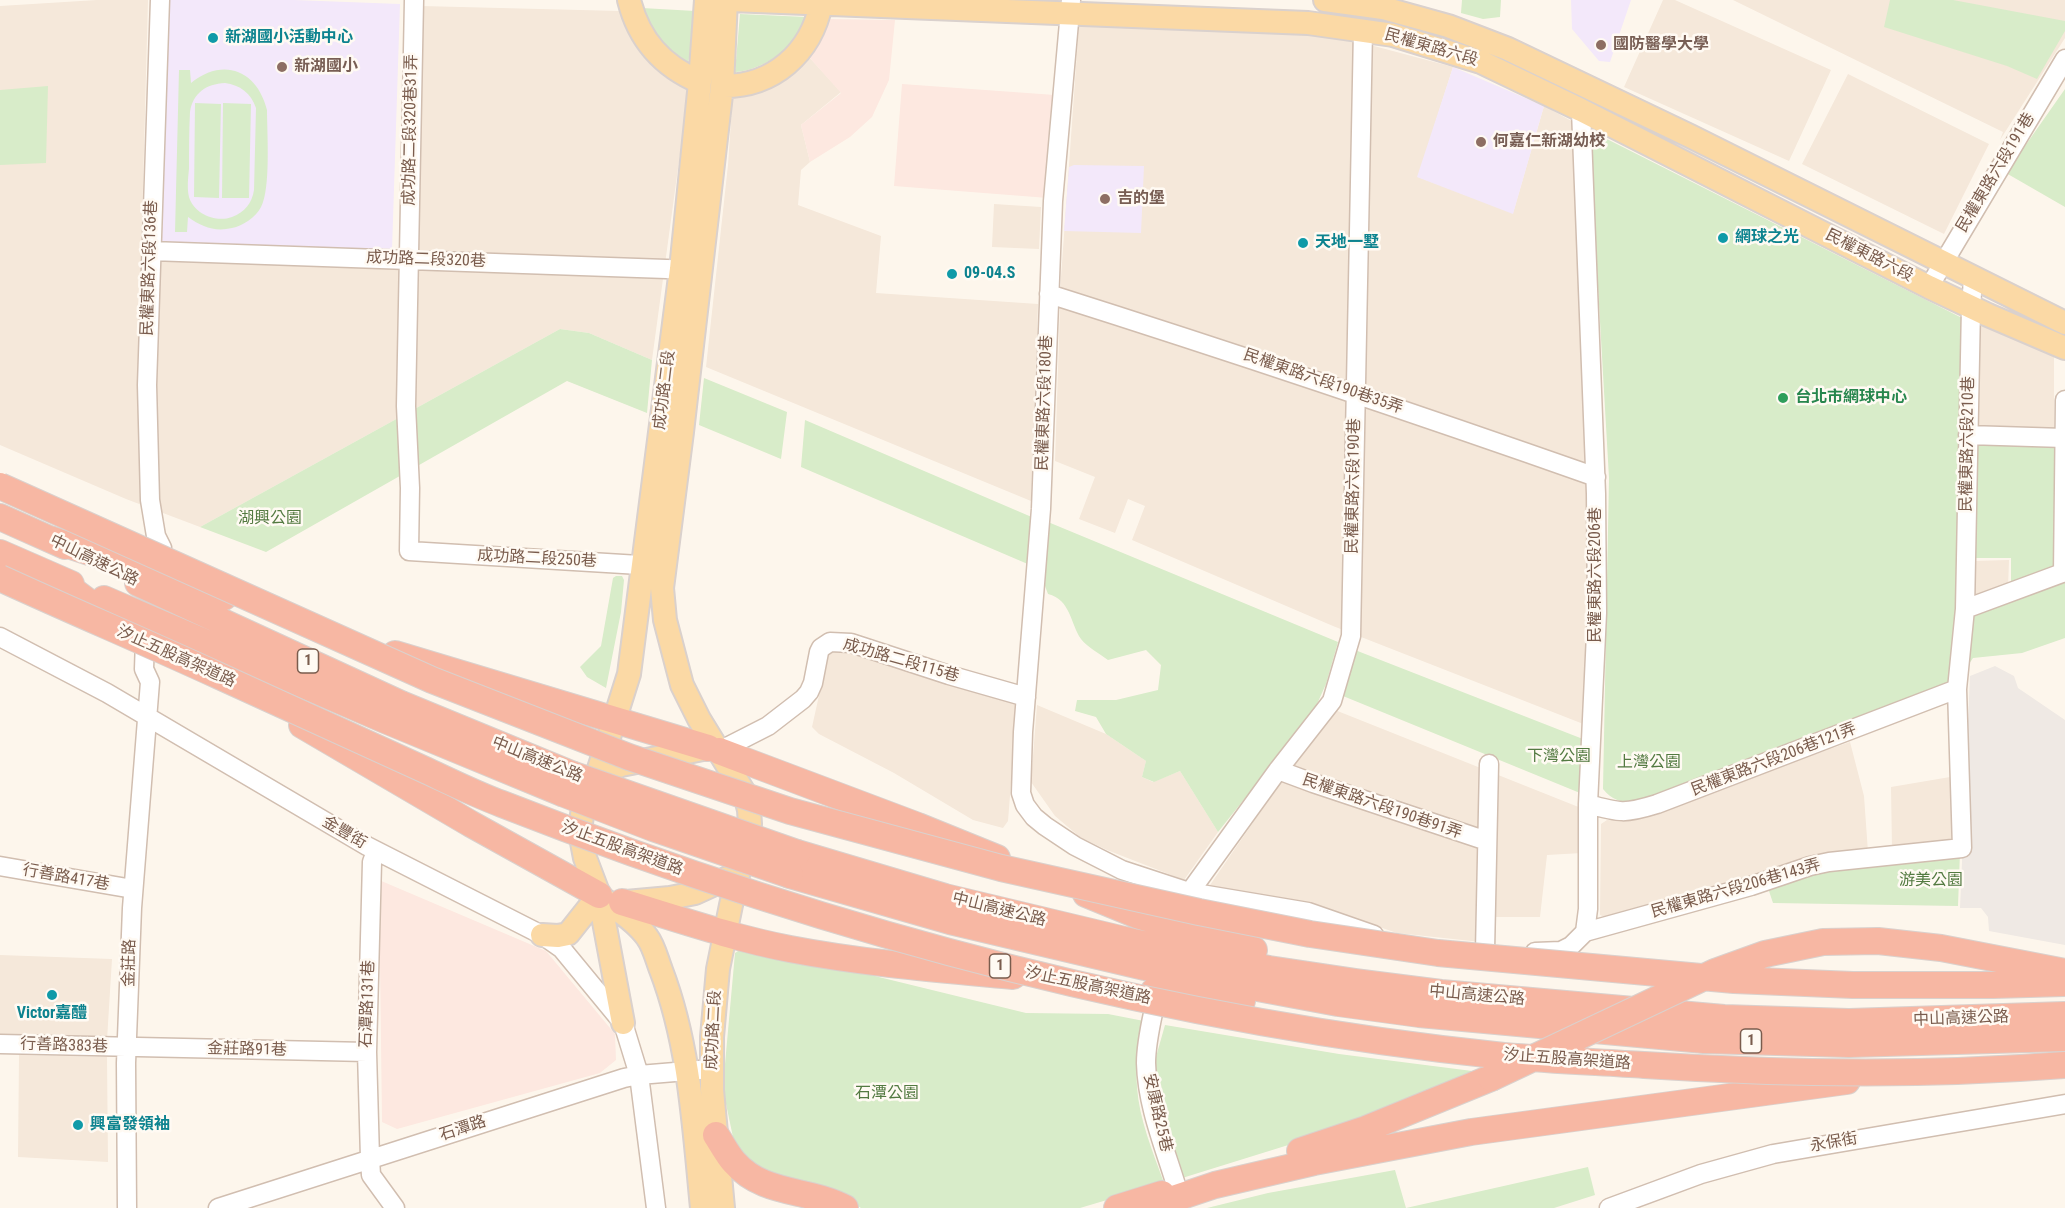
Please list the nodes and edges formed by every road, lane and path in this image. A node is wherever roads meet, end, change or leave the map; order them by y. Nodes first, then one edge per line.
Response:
1 (160, 0) edge
2 (414, 0) edge
3 (629, 0) edge
4 (706, 0) edge
5 (726, 0) edge
6 (731, 0) edge
7 (1325, 0) edge
8 (821, 4) junction
9 (1071, 7) edge
10 (1363, 30) junction
11 (2065, 59) edge
12 (711, 84) junction
13 (1581, 110) junction
14 (151, 251) junction
15 (407, 260) junction
16 (1942, 263) junction
17 (691, 269) junction
18 (1973, 279) junction
19 (1929, 287) junction
20 (1049, 294) junction
21 (1971, 307) junction
22 (2065, 323) edge
23 (2065, 348) edge
24 (1356, 394) junction
25 (2065, 400) edge
26 (1968, 435) junction
27 (2064, 438) edge
28 (1596, 477) junction
29 (0, 486) edge
30 (0, 517) edge
31 (50, 539) junction
32 (409, 551) joint
33 (0, 552) edge
34 (654, 566) junction
35 (155, 569) dead end
36 (2064, 573) edge
37 (55, 577) junction
38 (0, 578) edge
39 (1965, 609) junction
40 (0, 637) edge
41 (152, 644) dead end
42 (1957, 689) junction
43 (1026, 697) junction
44 (147, 718) junction
45 (616, 719) junction
46 (713, 750) junction
47 (1489, 764) dead end
48 (1278, 770) junction
49 (597, 775) junction
50 (566, 784) junction
51 (1588, 804) junction
52 (1487, 841) junction
53 (1962, 848) joint
54 (376, 851) junction
55 (744, 853) junction
56 (794, 864) junction
57 (0, 866) edge
58 (133, 889) junction
59 (1189, 892) junction
60 (610, 899) junction
61 (1173, 916) dead end
62 (1585, 932) junction
63 (725, 934) junction
64 (542, 935) junction
65 (1485, 951) junction
66 (2065, 973) edge
67 (1356, 982) junction
68 (2065, 983) edge
69 (1338, 1003) junction
70 (1155, 1004) dead end
71 (2065, 1015) edge
72 (623, 1023) junction
73 (2065, 1038) edge
74 (0, 1044) edge
75 (127, 1048) junction
76 (367, 1053) junction
77 (2065, 1054) edge
78 (2065, 1065) edge
79 (711, 1069) junction
80 (687, 1072) junction
81 (639, 1075) junction
82 (2065, 1104) edge
83 (716, 1135) junction
84 (370, 1158) junction
85 (1176, 1185) dead end
86 (127, 1208) edge
87 (218, 1208) edge
88 (395, 1208) edge
89 (656, 1208) edge
90 (702, 1208) edge
91 (723, 1208) edge
92 (845, 1208) edge
93 (1117, 1208) edge
94 (1146, 1208) edge
95 (1609, 1208) edge

1 - 14 street, 民權東路六段136巷
2 - 15 street, 成功路二段320巷31弄
3 - 12 main road
4 - 12 main road, 成功路二段
5 - 12 main road, 成功路二段
6 - 8 main road, 民權東路六段
7 - 16 main road, 民權東路六段
8 - 9 main road, 民權東路六段
8 - 12 main road
9 - 10 main road, 民權東路六段
9 - 20 street, 民權東路六段180巷
10 - 13 main road, 民權東路六段
10 - 24 street, 民權東路六段190巷
11 - 16 street, 民權東路六段191巷
12 - 17 main road, 成功路二段
13 - 19 main road, 民權東路六段
13 - 28 street, 民權東路六段206巷
14 - 15 street, 成功路二段320巷
14 - 35 street, 民權東路六段136巷
15 - 17 street, 成功路二段320巷
15 - 32 street, 成功路二段320巷31弄
16 - 18 main road, 民權東路六段
16 - 19 street, 民權東路六段191巷
17 - 34 main road, 成功路二段
18 - 21 street, 民權東路六段210巷
18 - 22 main road, 民權東路六段
19 - 21 main road, 民權東路六段
20 - 24 street, 民權東路六段190巷35弄
20 - 43 street, 民權東路六段180巷
21 - 23 main road, 民權東路六段
21 - 26 street, 民權東路六段210巷
24 - 28 street, 民權東路六段190巷35弄
24 - 48 street, 民權東路六段190巷
25 - 27 street
26 - 27 street
26 - 39 street, 民權東路六段210巷
27 - 36 street
28 - 51 street, 民權東路六段206巷
29 - 68 highway, 1, bridge
30 - 31 highway, 中山高速公路 / 1
31 - 45 highway
31 - 50 highway, 中山高速公路 / 1
32 - 34 street, 成功路二段250巷
33 - 37 highway, 中山高速公路 / 1
34 - 45 main road, 成功路二段
34 - 46 main road, 成功路二段
36 - 39 street
37 - 50 highway, 中山高速公路 / 1
37 - 60 highway
38 - 78 highway, 汐止五股高架道路 / 1, bridge
39 - 42 street, 民權東路六段210巷
40 - 44 street, 金豐街
41 - 44 street
42 - 51 street, 民權東路六段206巷121弄
42 - 53 street, 民權東路六段210巷
43 - 46 street, 成功路二段115巷
43 - 59 street, 民權東路六段180巷
44 - 54 street, 金豐街
44 - 58 street, 金莊路
45 - 46 highway
45 - 49 main road, 成功路二段
46 - 49 main road
46 - 55 main road, 成功路二段
46 - 67 highway
47 - 52 street
48 - 52 street, 民權東路六段190巷91弄
48 - 59 street, 民權東路六段190巷
49 - 60 main road, 成功路二段
50 - 56 highway, 中山高速公路 / 1, bridge
51 - 62 street, 民權東路六段206巷
52 - 65 street
53 - 62 street, 民權東路六段206巷143弄
54 - 64 street, 金豐街
54 - 76 street, 石潭路131巷
55 - 60 main road, 成功路二段
55 - 63 main road, 成功路二段
56 - 67 highway, 中山高速公路 / 1
56 - 69 highway, 中山高速公路 / 1
57 - 58 street, 行善路417巷
58 - 75 street, 金莊路
59 - 61 street
59 - 65 street
60 - 63 highway
60 - 64 main road
60 - 72 main road
60 - 80 main road, 成功路二段
62 - 65 street
63 - 69 highway
63 - 79 main road, 成功路二段
64 - 72 street, 金豐街
66 - 93 highway, bridge
67 - 71 highway, 中山高速公路 / 1
69 - 73 highway, 中山高速公路 / 1
70 - 85 street, 安康路25巷
72 - 81 street, 金豐街
74 - 75 street, 行善路383巷
75 - 76 street, 金莊路91巷
75 - 86 street, 金莊路
76 - 84 street, 石潭路131巷
77 - 94 highway
79 - 80 street, 石潭路
79 - 83 main road, 成功路二段
80 - 81 street, 石潭路
80 - 90 main road, 成功路二段
81 - 84 street, 石潭路
81 - 89 street, 金豐街
82 - 95 street, 永保街
83 - 91 main road, 成功路二段
83 - 92 highway
84 - 87 street, 石潭路
84 - 88 street, 石潭路131巷

